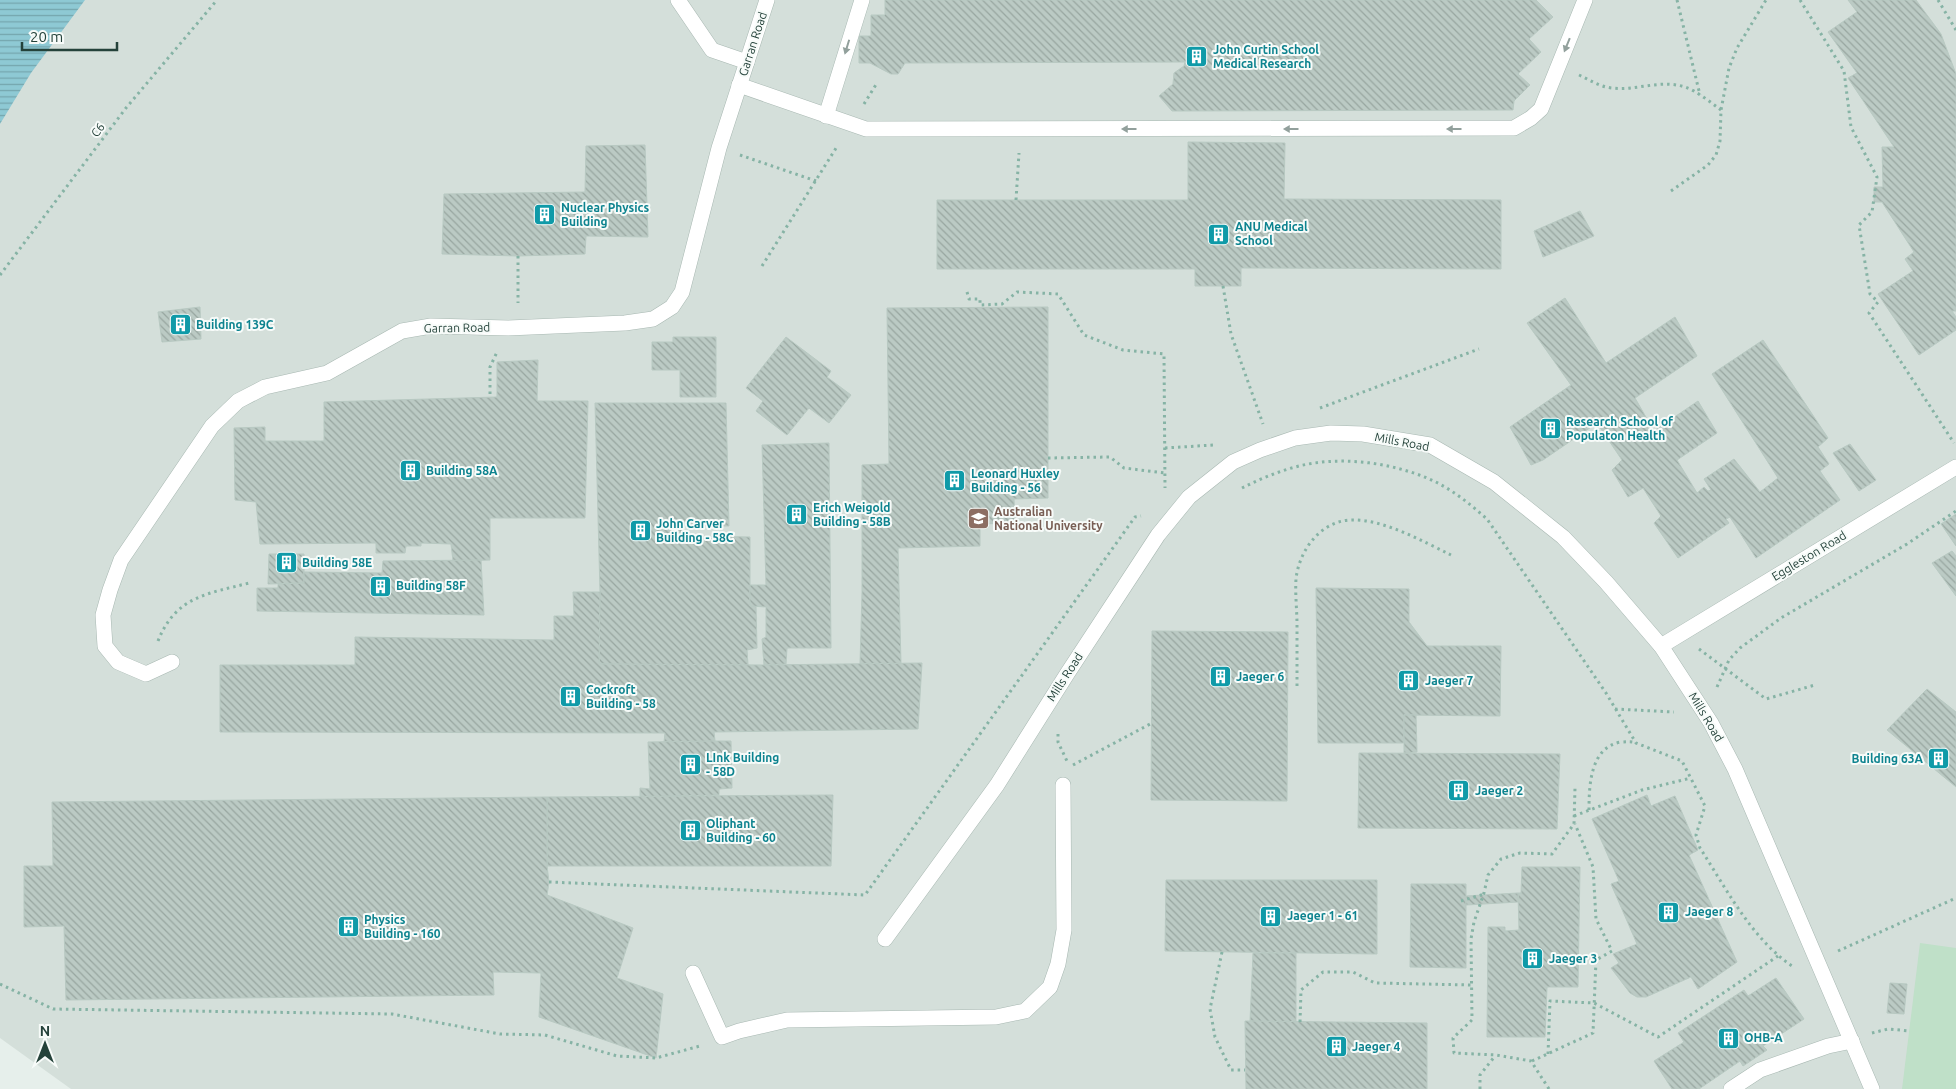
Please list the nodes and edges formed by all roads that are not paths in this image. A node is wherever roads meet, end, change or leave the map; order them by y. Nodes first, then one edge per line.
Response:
1 (678, 0) edge
2 (767, 0) edge
3 (862, 0) edge
4 (1585, 0) edge
5 (747, 62) junction
6 (739, 85) junction
7 (826, 116) junction
8 (1956, 467) edge
9 (1661, 646) junction
10 (172, 662) dead end
11 (1063, 785) dead end
12 (885, 939) dead end
13 (693, 973) dead end
14 (1852, 1041) junction
15 (1731, 1089) edge
16 (1872, 1089) edge

1 - 5 street
2 - 5 street, Garran Road
3 -> 7 street
4 -> 7 street
5 - 6 street, Garran Road
6 - 7 street
6 - 10 street, Garran Road
8 - 9 street, Eggleston Road
9 - 12 street, Mills Road
9 - 14 street, Mills Road
11 - 13 street
14 - 15 street
14 - 16 street, Mills Road

